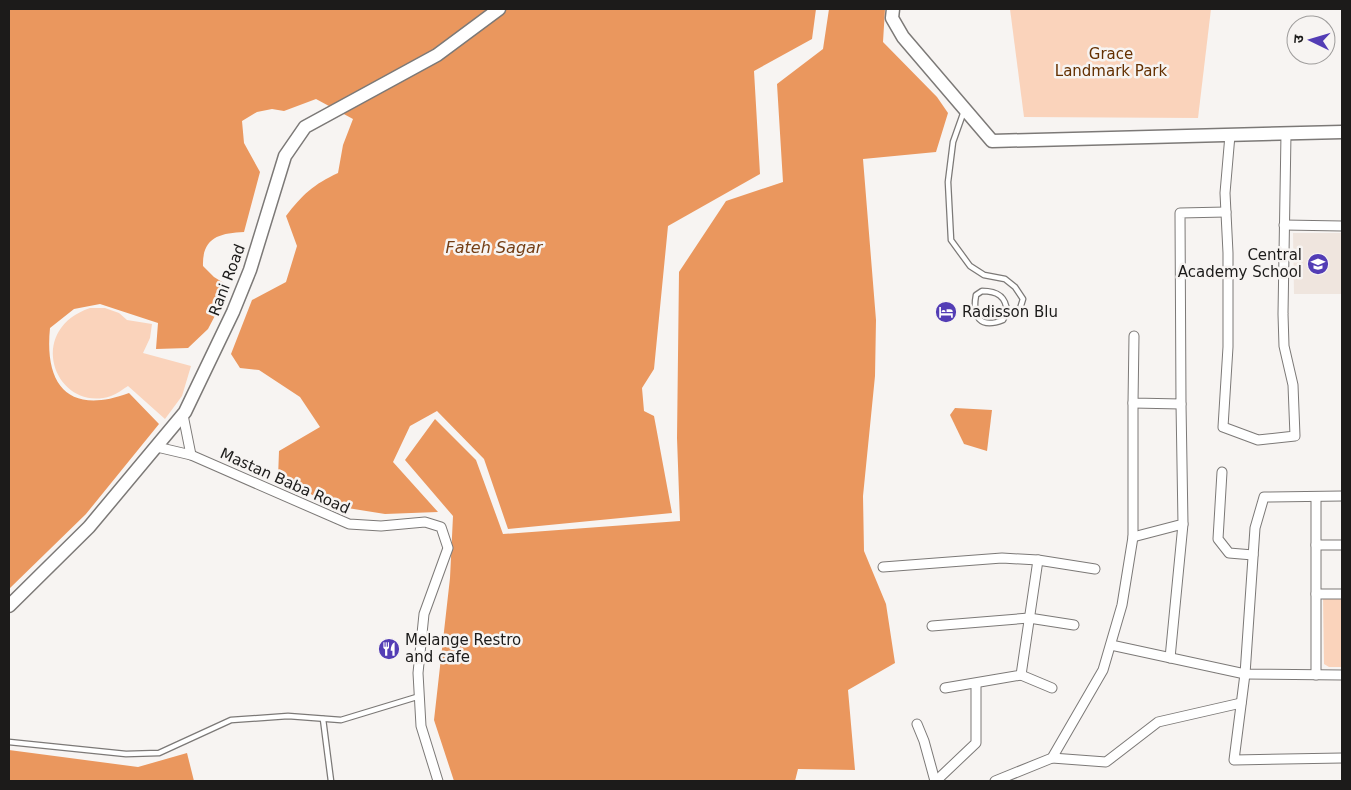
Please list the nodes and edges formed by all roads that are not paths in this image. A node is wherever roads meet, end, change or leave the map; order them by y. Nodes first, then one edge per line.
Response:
1 (499, 9) edge
2 (893, 9) edge
3 (964, 110) junction
4 (1342, 132) edge
5 (1286, 134) junction
6 (1230, 135) junction
7 (1226, 212) junction
8 (1284, 225) junction
9 (1342, 226) edge
10 (1007, 312) junction
11 (1134, 336) dead end
12 (1133, 403) junction
13 (1181, 404) junction
14 (183, 415) junction
15 (157, 446) junction
16 (191, 455) junction
17 (1222, 472) dead end
18 (1342, 496) edge
19 (1316, 497) junction
20 (1183, 524) junction
21 (1133, 537) junction
22 (1316, 545) junction
23 (1342, 545) edge
24 (1253, 555) junction
25 (1038, 560) junction
26 (883, 567) dead end
27 (1095, 570) dead end
28 (1316, 594) junction
29 (1342, 594) edge
30 (9, 606) edge
31 (1029, 618) junction
32 (1074, 625) dead end
33 (932, 626) dead end
34 (1111, 645) junction
35 (1170, 658) junction
36 (1245, 674) junction
37 (1316, 674) junction
38 (1020, 675) junction
39 (1342, 675) edge
40 (976, 684) junction
41 (945, 688) dead end
42 (1052, 688) dead end
43 (420, 696) junction
44 (1241, 703) junction
45 (323, 719) junction
46 (917, 724) dead end
47 (9, 742) edge
48 (1052, 758) junction
49 (1342, 758) edge
50 (331, 781) edge
51 (438, 781) edge
52 (935, 781) edge
53 (995, 781) edge

1 - 14 street, Rani Road
2 - 3 street
3 - 6 street
3 - 10 lane
4 - 5 street
5 - 6 street
5 - 8 street
6 - 7 street
7 - 8 street
7 - 13 street
8 - 9 street
10 - 10 lane
11 - 12 street
12 - 13 street
12 - 21 street
13 - 20 street
14 - 15 street, Rani Road
14 - 16 street
15 - 16 street, Mastan Baba Road
15 - 30 street, Rani Road
16 - 43 street, Mastan Baba Road
17 - 24 street
18 - 19 street
19 - 22 street
19 - 24 street
20 - 21 street
20 - 35 street
21 - 34 street
22 - 23 street
22 - 28 street
24 - 36 street
25 - 26 street
25 - 27 street
25 - 31 street
28 - 29 street
28 - 37 street
31 - 32 street
31 - 33 street
31 - 38 street
34 - 35 street
34 - 48 street
35 - 36 street
36 - 37 street
36 - 44 street
37 - 39 street
38 - 40 street
38 - 42 street
40 - 41 street
40 - 52 street
43 - 45 lane
43 - 51 street, Mastan Baba Road
44 - 48 street
44 - 49 street
45 - 47 lane
45 - 50 lane
46 - 52 street
48 - 53 street

